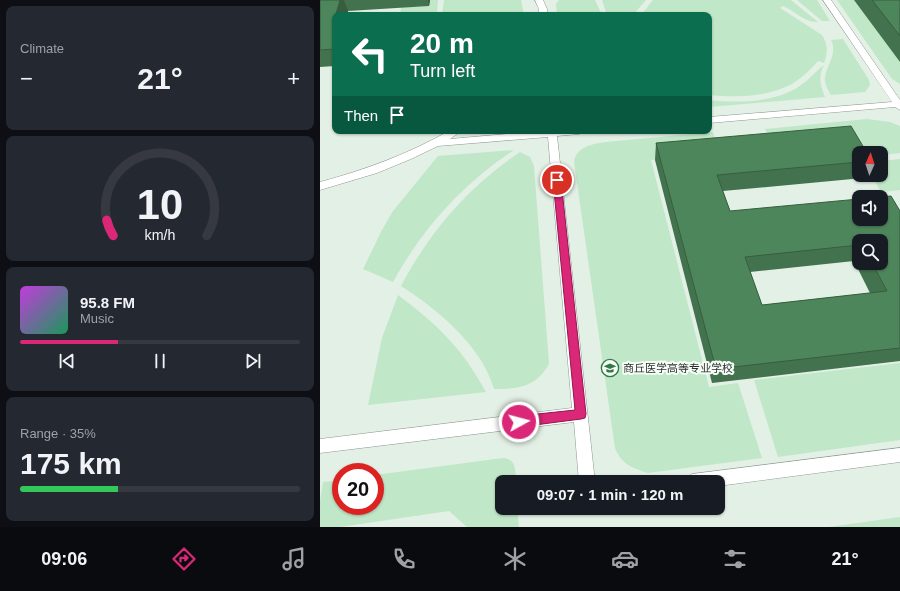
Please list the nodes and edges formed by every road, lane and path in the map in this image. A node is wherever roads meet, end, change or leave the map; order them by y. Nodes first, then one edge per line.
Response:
1 (539, 0) edge
2 (827, 0) edge
3 (543, 12) edge
4 (900, 105) edge
5 (712, 120) edge
6 (451, 134) edge
7 (531, 134) edge
8 (552, 134) edge
9 (437, 143) junction
10 (320, 186) edge
11 (581, 414) junction
12 (320, 446) edge
13 (900, 455) edge
14 (587, 475) edge
15 (725, 478) edge

1 - 3 lane
2 - 4 lane
4 - 5 lane
6 - 9 lane
7 - 9 lane
8 - 11 lane
9 - 10 lane
11 - 12 lane
11 - 14 lane
13 - 15 lane

